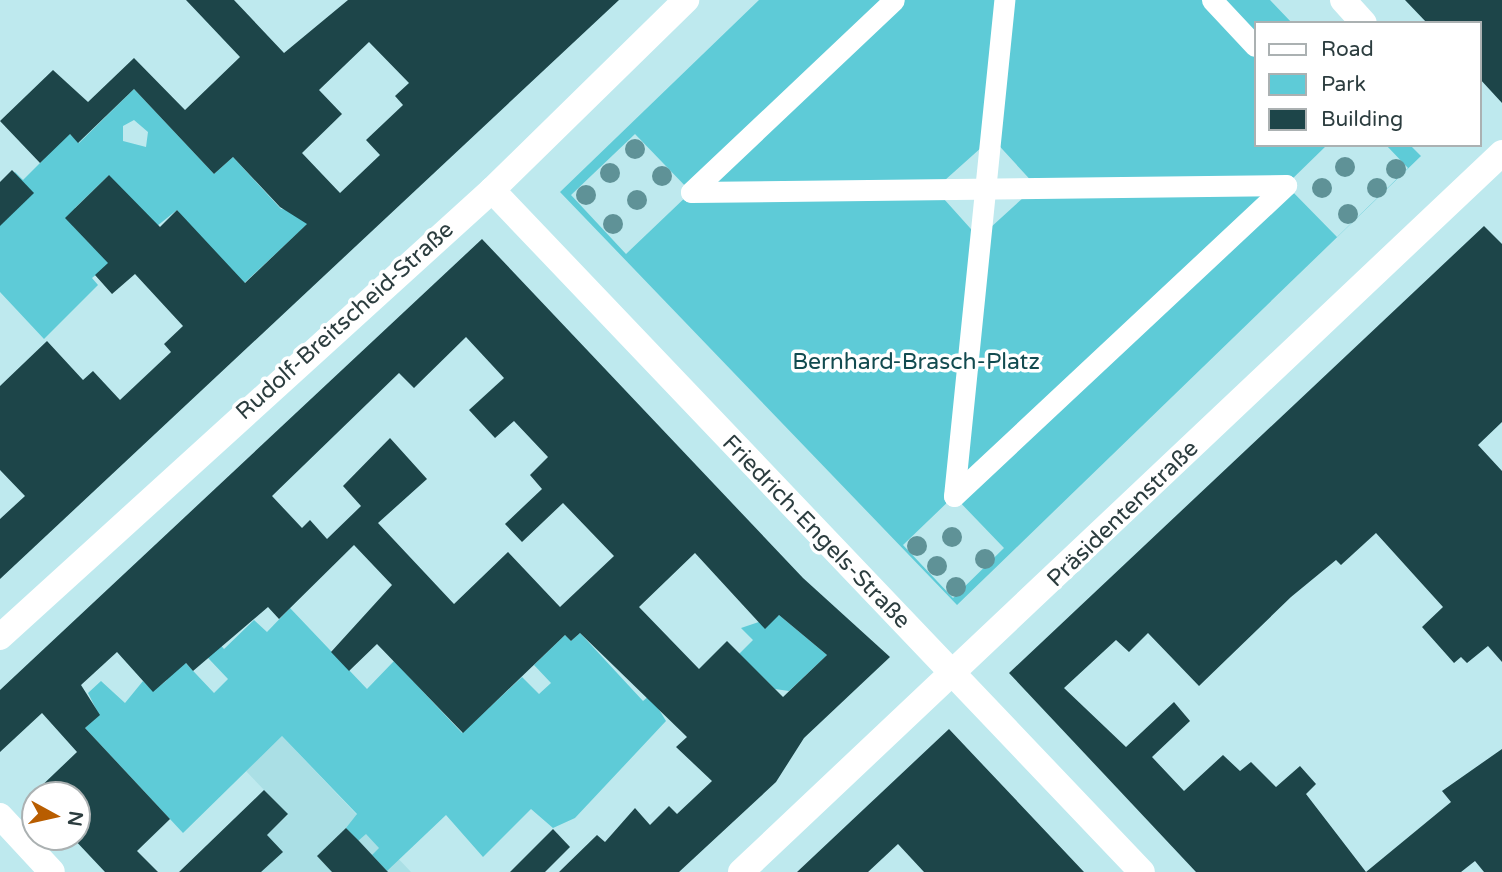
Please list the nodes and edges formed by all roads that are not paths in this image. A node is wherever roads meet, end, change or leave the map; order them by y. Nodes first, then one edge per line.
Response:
1 (686, 0) edge
2 (894, 0) edge
3 (1004, 0) edge
4 (1212, 0) edge
5 (1343, 0) edge
6 (1362, 21) edge
7 (1254, 45) edge
8 (1494, 158) edge
9 (985, 189) junction
10 (492, 190) junction
11 (0, 637) edge
12 (954, 675) junction
13 (0, 816) edge
14 (52, 872) edge
15 (741, 872) edge
16 (1142, 872) edge

1 - 10 street, Rudolf-Breitscheid-Straße
2 - 9 street
3 - 9 street
4 - 7 street
5 - 6 street
8 - 12 street, Präsidentenstraße
9 - 9 street
10 - 11 street, Rudolf-Breitscheid-Straße
10 - 12 street, Friedrich-Engels-Straße
12 - 15 street, Präsidentenstraße
12 - 16 street, Friedrich-Engels-Straße
13 - 14 street

